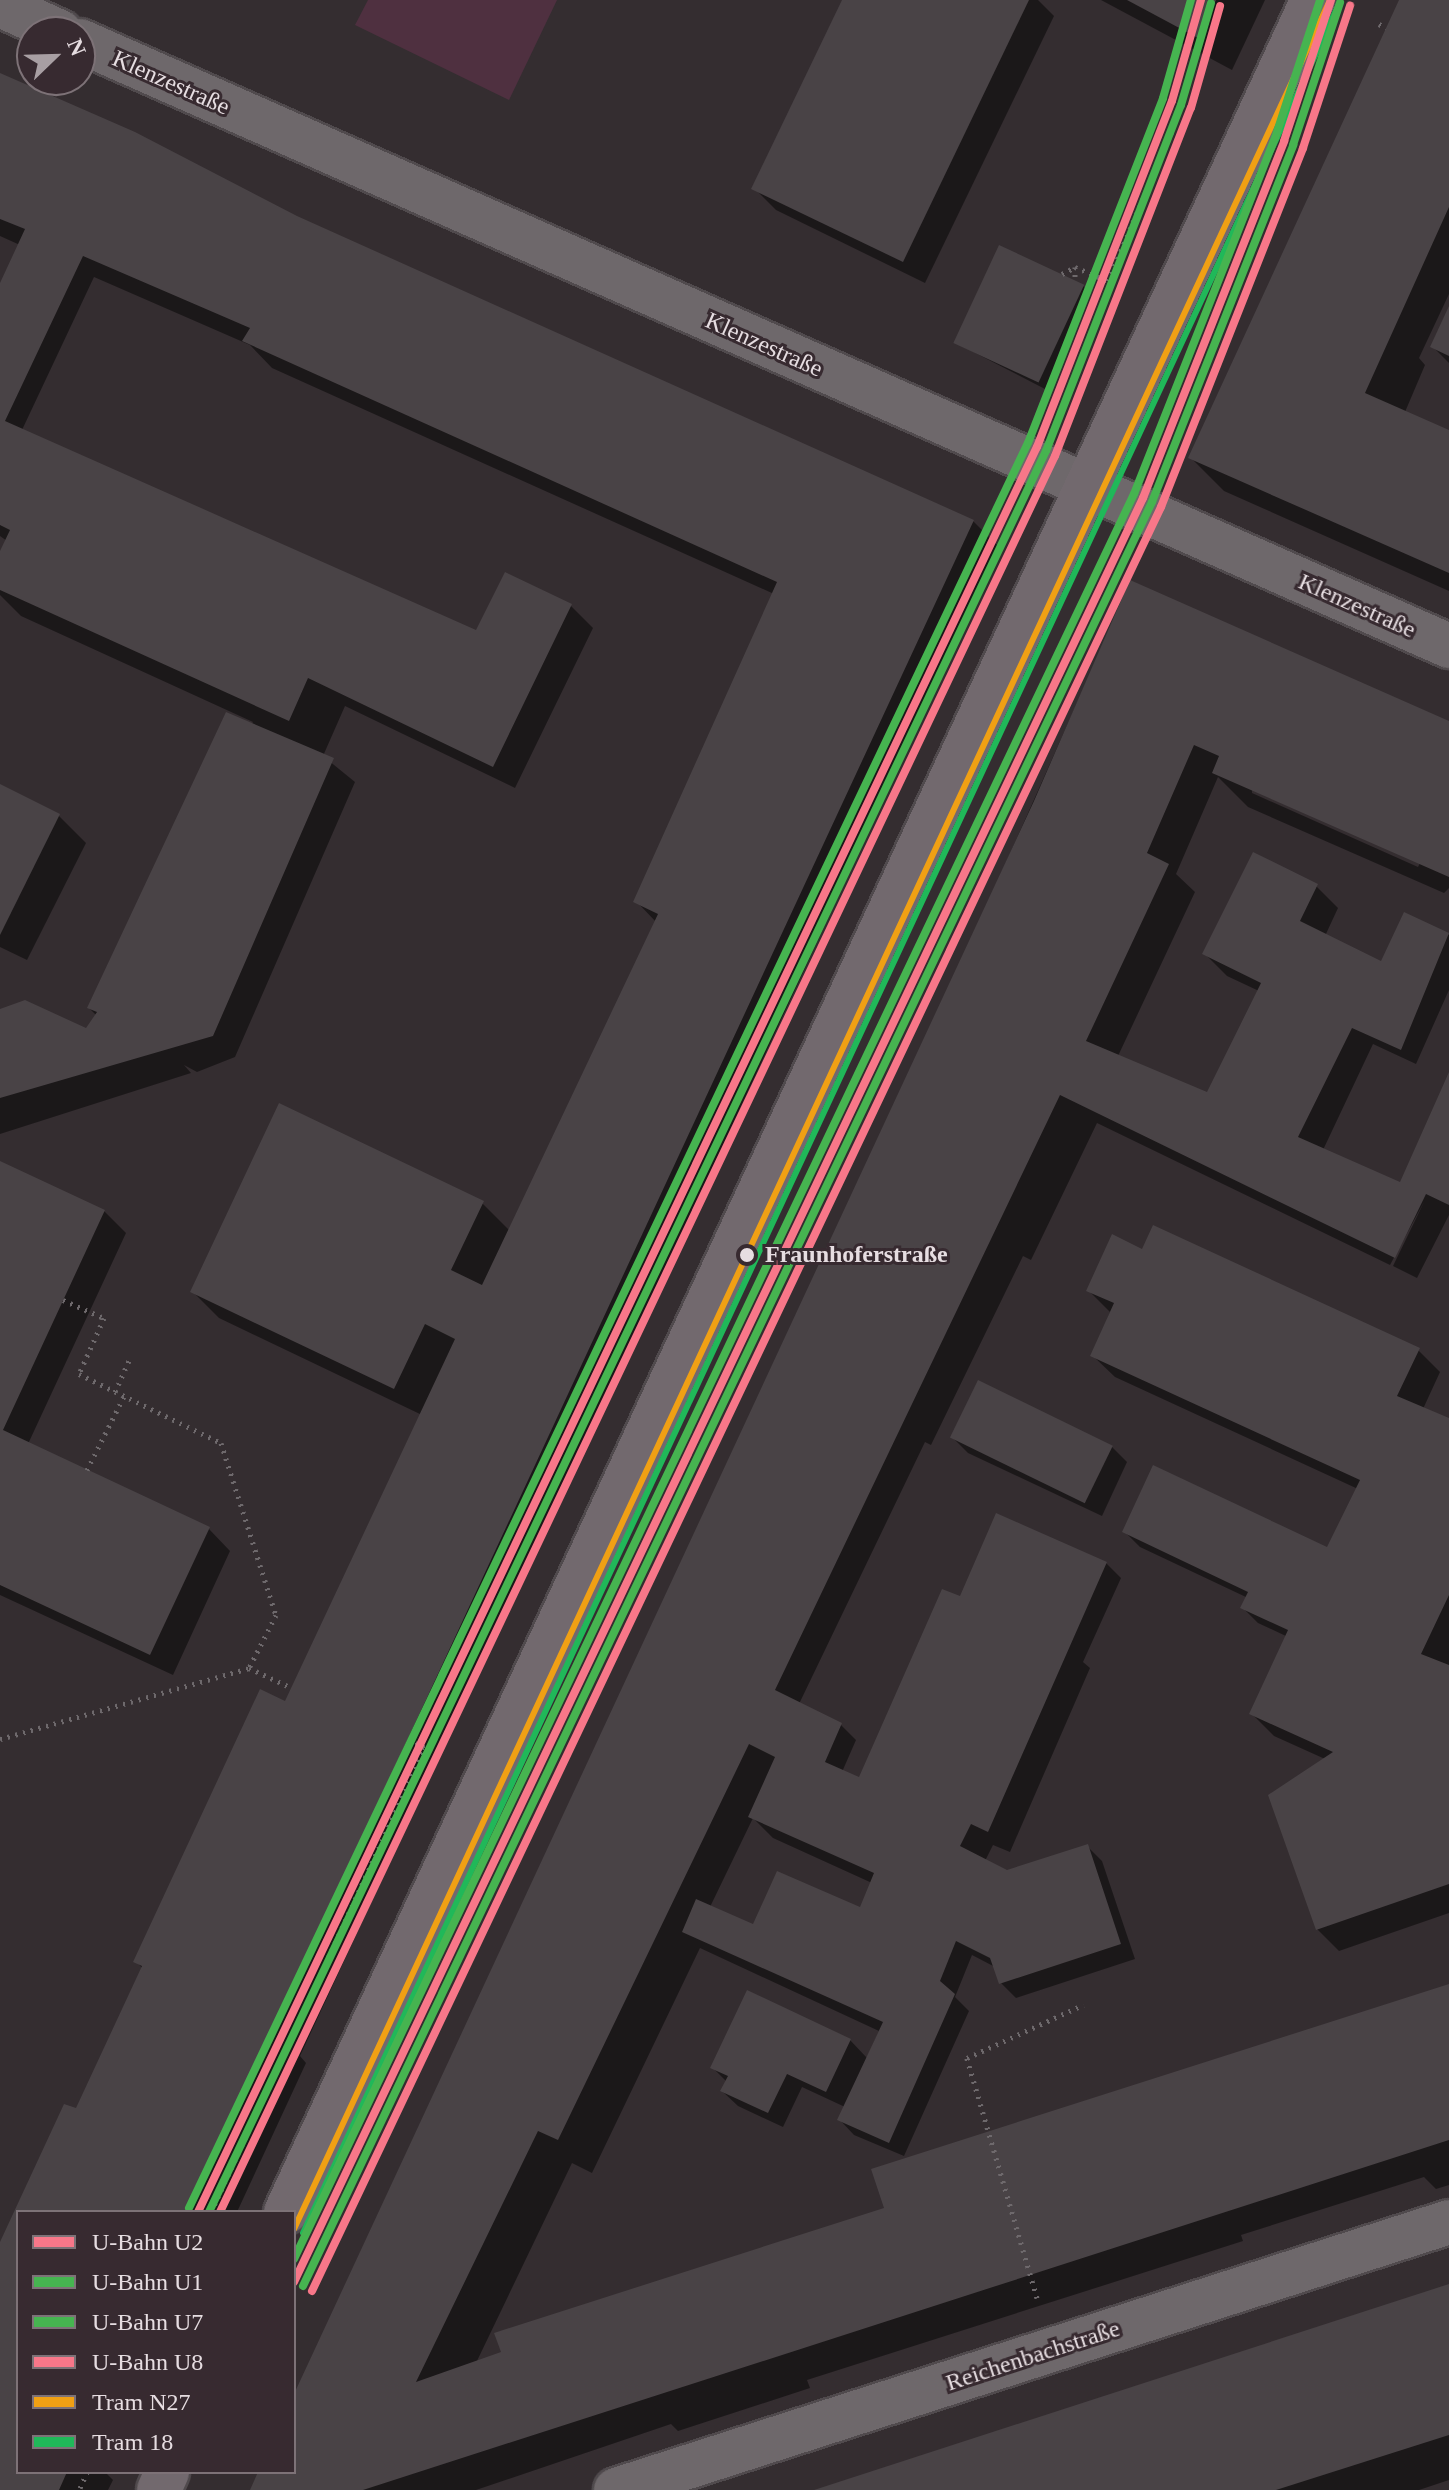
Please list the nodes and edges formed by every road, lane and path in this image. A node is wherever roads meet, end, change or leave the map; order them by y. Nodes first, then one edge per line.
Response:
1 (1313, 0) edge
2 (0, 5) edge
3 (24, 16) edge
4 (1379, 24) dead end
5 (1386, 28) dead end
6 (96, 48) edge
7 (1174, 126) dead end
8 (1062, 274) dead end
9 (1075, 281) dead end
10 (1108, 281) dead end
11 (1086, 487) junction
12 (1449, 646) edge
13 (63, 1300) dead end
14 (130, 1359) dead end
15 (115, 1392) junction
16 (124, 1396) junction
17 (87, 1470) dead end
18 (249, 1668) junction
19 (290, 1687) dead end
20 (0, 1739) edge
21 (425, 1748) dead end
22 (1083, 2005) dead end
23 (212, 2210) edge
24 (287, 2210) edge
25 (1449, 2222) edge
26 (1038, 2299) dead end
27 (79, 2489) edge
28 (88, 2490) edge
29 (616, 2490) edge

1 - 11 main road
2 - 3 street
4 - 5 path
6 - 11 street, Klenzestraße
7 - 10 path
8 - 9 path
11 - 12 street, Klenzestraße
11 - 24 main road
13 - 15 path
14 - 15 path
15 - 16 path
16 - 17 path
16 - 18 path
18 - 19 path
18 - 20 path
21 - 23 path
22 - 26 path
25 - 29 street, Reichenbachstraße
27 - 28 path

